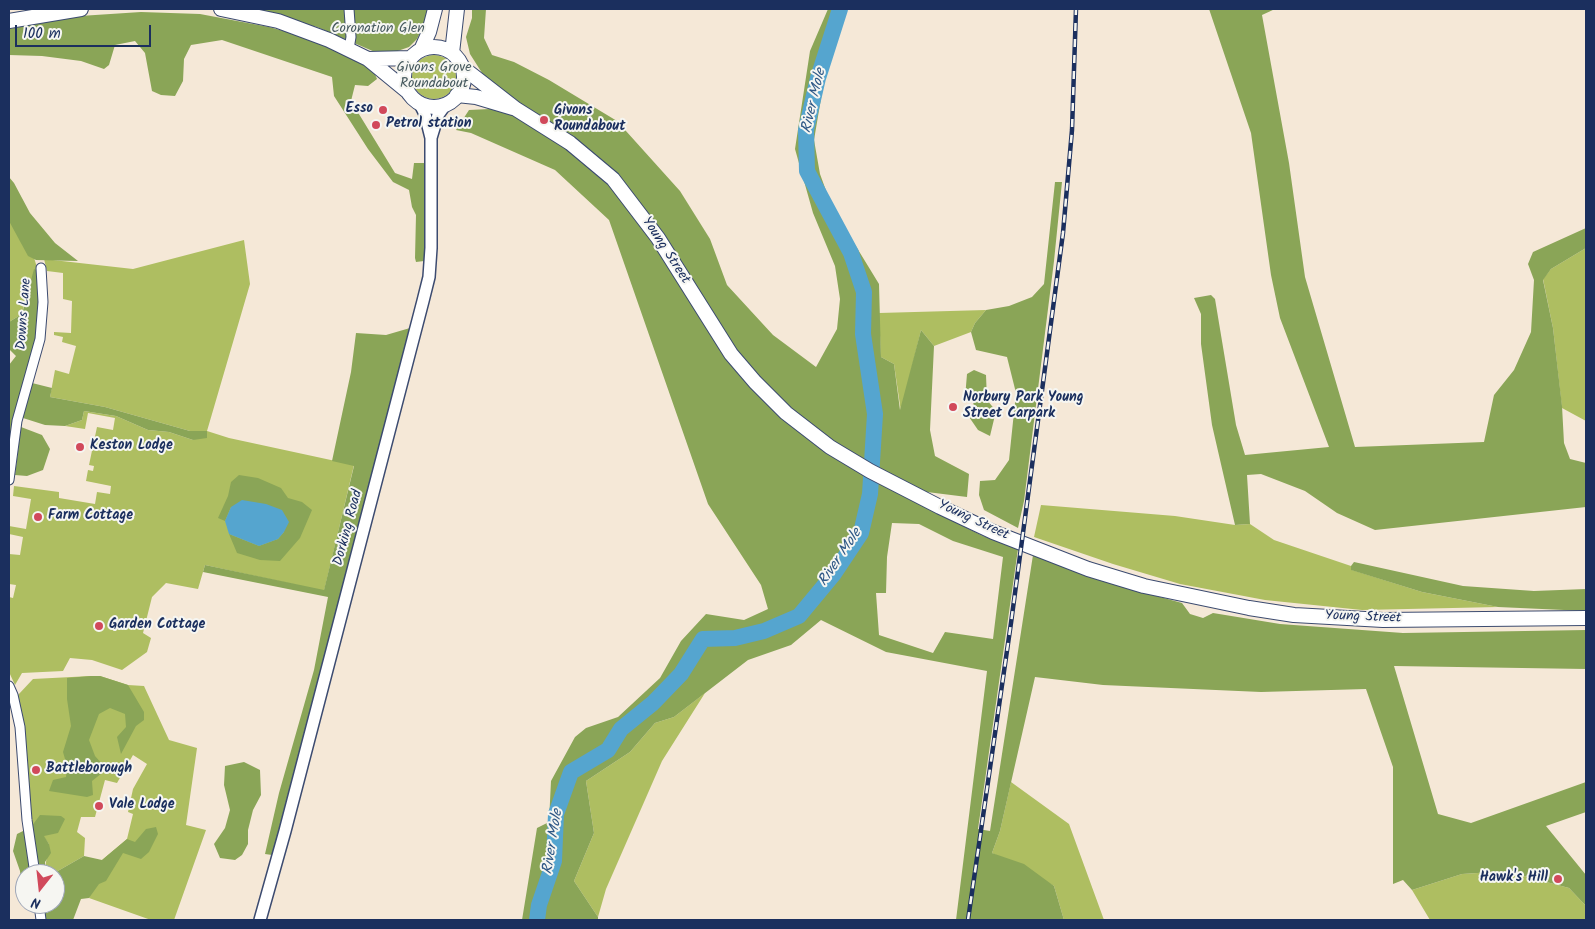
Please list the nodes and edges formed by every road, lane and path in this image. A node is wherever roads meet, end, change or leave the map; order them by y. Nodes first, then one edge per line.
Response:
1 (81, 9) edge
2 (221, 9) edge
3 (349, 9) edge
4 (435, 9) edge
5 (457, 9) edge
6 (9, 21) edge
7 (349, 48) junction
8 (452, 53) junction
9 (416, 54) junction
10 (368, 59) junction
11 (462, 67) junction
12 (407, 91) junction
13 (452, 99) junction
14 (419, 102) junction
15 (516, 109) junction
16 (431, 138) junction
17 (41, 268) dead end
18 (9, 480) edge
19 (1586, 618) edge
20 (9, 686) edge
21 (11, 696) edge
22 (34, 864) edge
23 (260, 920) edge

1 - 6 main road
2 - 7 main road
3 - 7 street
4 - 9 main road
5 - 8 main road
7 - 10 main road
8 - 9 main road
8 - 11 main road
9 - 10 main road
9 - 12 main road
10 - 12 main road
11 - 13 main road
11 - 15 main road, Young Street
12 - 14 main road
13 - 14 main road
13 - 15 main road, Young Street
13 - 16 main road, Dorking Road
14 - 16 main road, Dorking Road
15 - 19 main road, Young Street
16 - 23 main road, Dorking Road
17 - 18 street, Downs Lane
20 - 21 street
21 - 22 street

